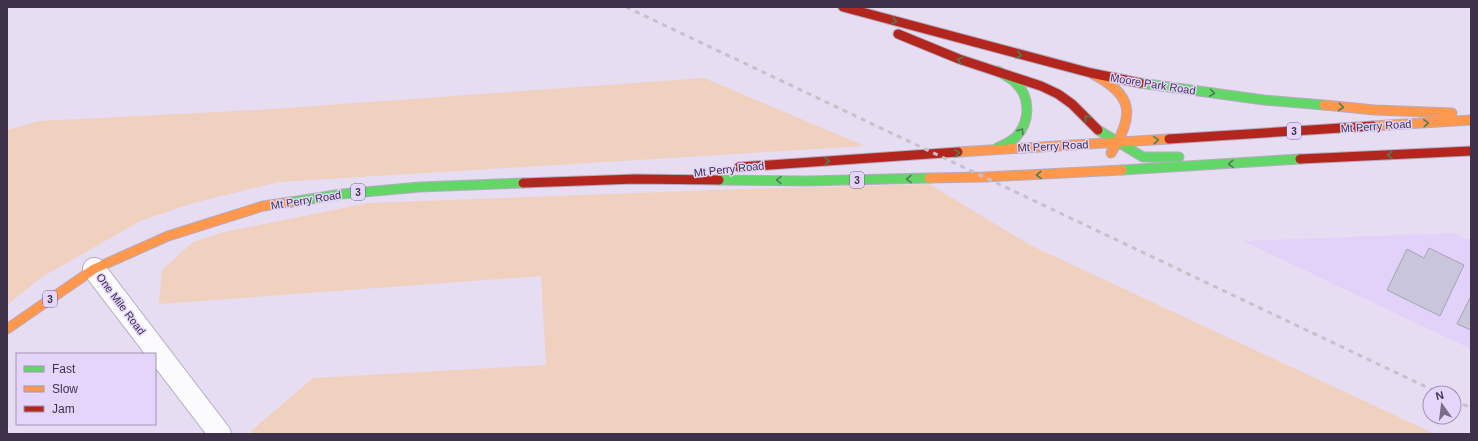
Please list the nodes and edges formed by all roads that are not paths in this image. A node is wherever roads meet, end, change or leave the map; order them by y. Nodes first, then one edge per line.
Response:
1 (842, 7) edge
2 (998, 71) junction
3 (1091, 73) junction
4 (1471, 114) edge
5 (1471, 120) edge
6 (1117, 142) junction
7 (988, 150) junction
8 (1471, 151) edge
9 (1231, 154) dead end
10 (1186, 156) dead end
11 (1284, 160) junction
12 (728, 168) dead end
13 (704, 171) dead end
14 (1078, 173) junction
15 (635, 179) junction
16 (94, 269) junction
17 (7, 329) edge
18 (220, 434) edge

2 -> 1 main road, Moore Park Road
1 -> 3 main road, Moore Park Road
6 -> 2 main road, Moore Park Road
7 -> 2 main road
3 -> 4 main road, Moore Park Road
3 - 6 main road
6 -> 5 main road, Mt Perry Road / 3
6 - 7 main road, Mt Perry Road / 3
6 - 10 main road, Moore Park Road
6 - 14 main road
12 -> 7 main road, Mt Perry Road / 3
8 -> 11 main road, Mt Perry Road / 3
9 - 11 main road
11 -> 14 main road, Mt Perry Road / 3
13 - 15 main road, Mt Perry Road / 3
14 -> 15 main road, Mt Perry Road / 3
15 - 16 main road, Mt Perry Road / 3
16 - 17 main road, Mt Perry Road / 3
16 - 18 street, One Mile Road

